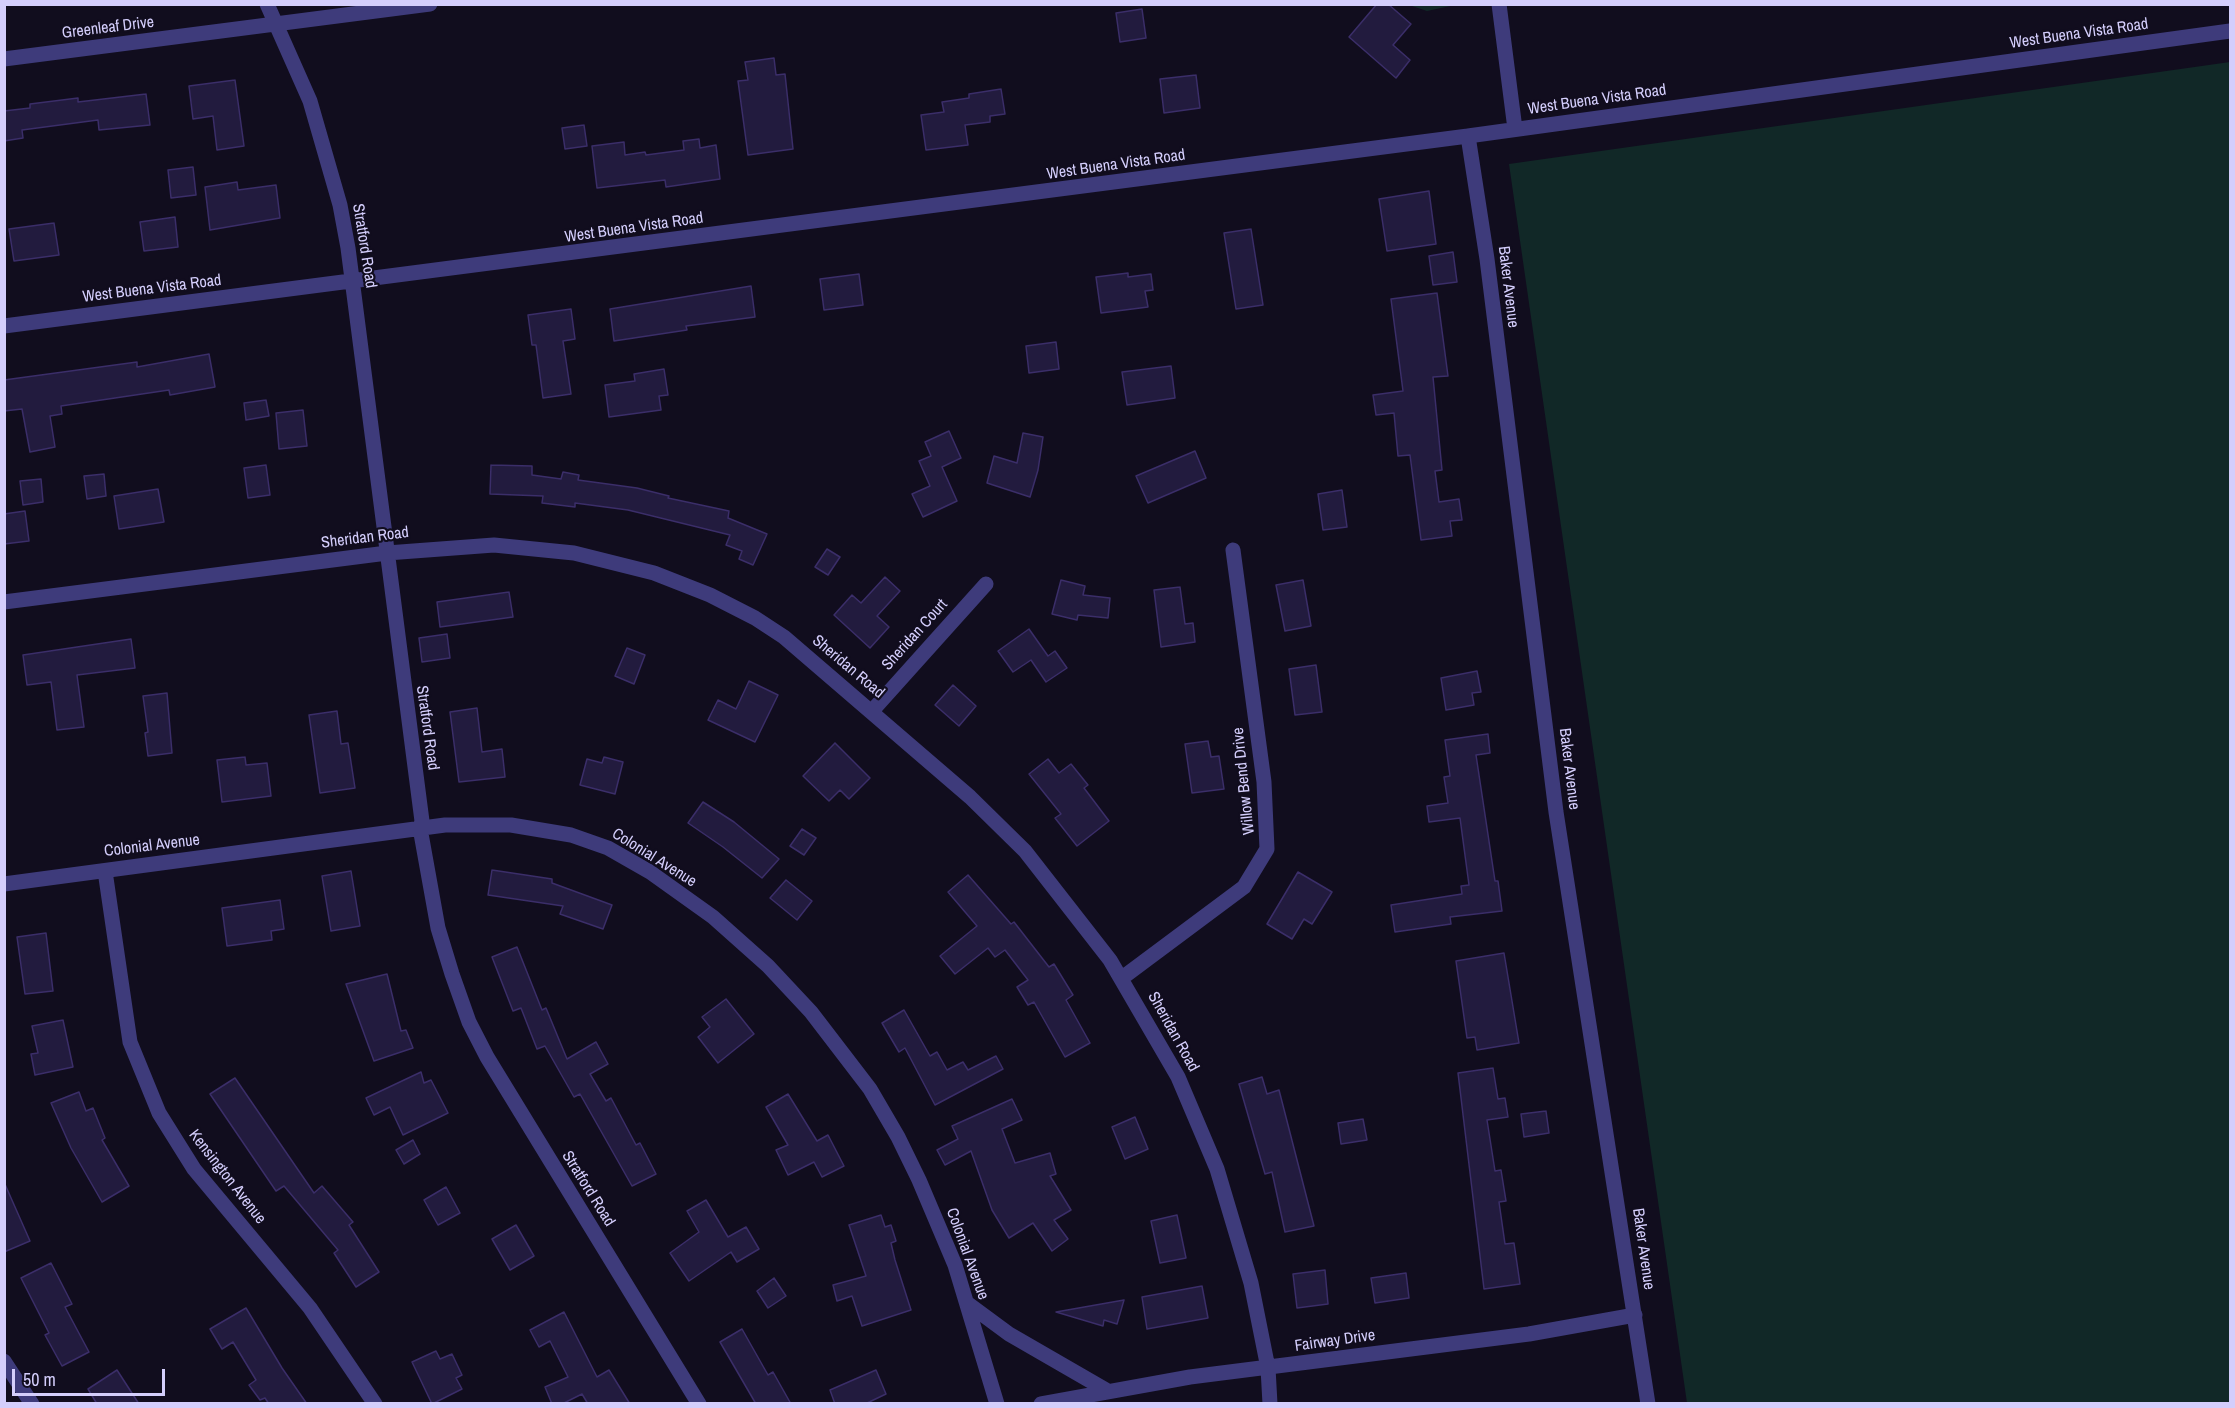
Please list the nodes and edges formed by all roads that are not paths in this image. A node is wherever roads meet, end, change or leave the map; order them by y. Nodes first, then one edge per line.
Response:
1 (267, 4) edge
2 (430, 4) edge
3 (1499, 4) edge
4 (276, 24) junction
5 (2230, 31) edge
6 (4, 59) edge
7 (1515, 129) junction
8 (1468, 136) junction
9 (351, 282) junction
10 (4, 326) edge
11 (1233, 550) dead end
12 (387, 552) junction
13 (986, 584) dead end
14 (4, 602) edge
15 (872, 711) junction
16 (420, 828) junction
17 (105, 871) junction
18 (4, 884) edge
19 (1122, 978) junction
20 (967, 1303) junction
21 (1635, 1315) junction
22 (4, 1361) edge
23 (1268, 1368) junction
24 (1106, 1390) junction
25 (32, 1404) edge
26 (375, 1404) edge
27 (699, 1404) edge
28 (997, 1404) edge
29 (1041, 1404) edge
30 (1270, 1404) edge
31 (1648, 1404) edge

1 - 4 street, Stratford Road
2 - 4 street, Greenleaf Drive
3 - 7 street
4 - 6 street, Greenleaf Drive
4 - 9 street, Stratford Road
5 - 7 street, West Buena Vista Road
7 - 8 street, West Buena Vista Road
8 - 9 street, West Buena Vista Road
8 - 21 street, Baker Avenue
9 - 10 street, West Buena Vista Road
9 - 12 street, Stratford Road
11 - 19 street, Willow Bend Drive
12 - 14 street, Sheridan Road
12 - 15 street, Sheridan Road
12 - 16 street, Stratford Road
13 - 15 street, Sheridan Court
15 - 19 street, Sheridan Road
16 - 17 street, Colonial Avenue
16 - 20 street, Colonial Avenue
16 - 27 street, Stratford Road
17 - 18 street, Colonial Avenue
17 - 26 street, Kensington Avenue
19 - 23 street, Sheridan Road
20 - 24 street
20 - 28 street, Colonial Avenue
21 - 23 street, Fairway Drive
21 - 31 street, Baker Avenue
22 - 25 street
23 - 24 street, Fairway Drive
23 - 30 street, Sheridan Road
24 - 29 street, Fairway Drive

